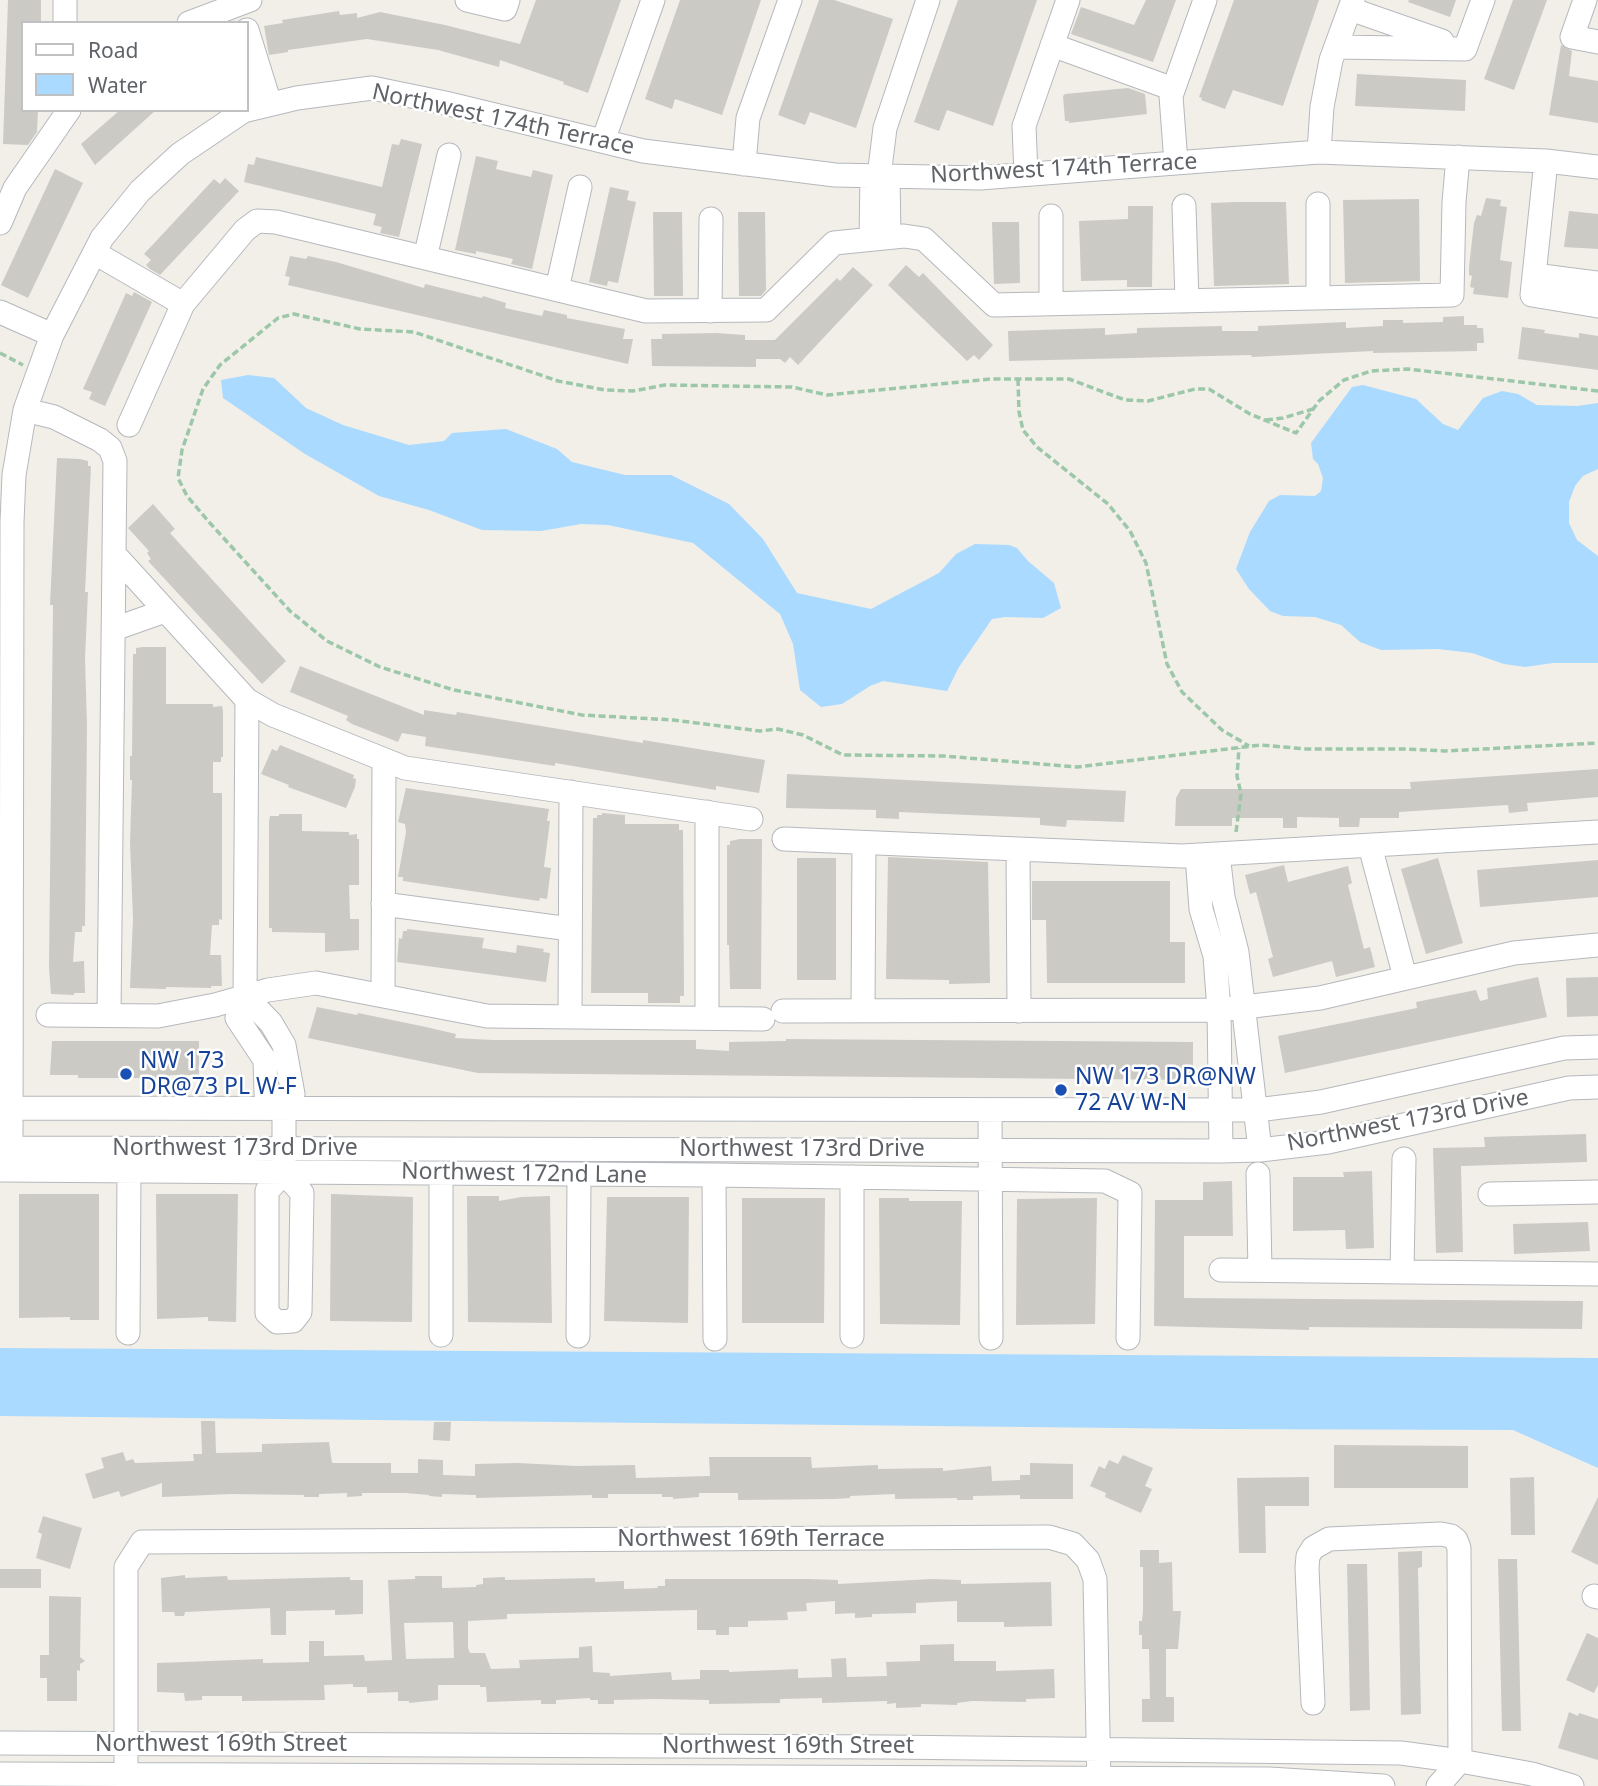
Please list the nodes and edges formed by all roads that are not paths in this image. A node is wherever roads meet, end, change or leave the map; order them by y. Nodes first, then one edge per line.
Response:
1 (65, 0) edge
2 (467, 0) edge
3 (508, 0) edge
4 (653, 0) edge
5 (790, 0) edge
6 (928, 0) edge
7 (1068, 0) edge
8 (1205, 0) edge
9 (1483, 0) edge
10 (1585, 0) edge
11 (1351, 4) edge
12 (236, 11) edge
13 (65, 21) edge
14 (197, 21) edge
15 (248, 41) edge
16 (1598, 43) edge
17 (1052, 45) junction
18 (1336, 47) junction
19 (1465, 49) junction
20 (248, 88) edge
21 (1173, 89) junction
22 (254, 108) edge
23 (68, 112) edge
24 (248, 112) edge
25 (603, 141) junction
26 (1319, 152) junction
27 (449, 155) dead end
28 (1458, 157) junction
29 (1546, 161) junction
30 (1176, 163) junction
31 (744, 164) junction
32 (1598, 167) edge
33 (1026, 174) junction
34 (879, 176) junction
35 (580, 187) dead end
36 (1318, 204) dead end
37 (1184, 206) dead end
38 (1051, 216) dead end
39 (710, 219) dead end
40 (0, 223) edge
41 (880, 238) junction
42 (95, 253) junction
43 (425, 258) junction
44 (1534, 275) junction
45 (1598, 283) edge
46 (557, 289) junction
47 (1318, 298) junction
48 (1187, 300) junction
49 (1051, 303) junction
50 (183, 304) junction
51 (1598, 306) edge
52 (710, 311) junction
53 (0, 312) edge
54 (52, 335) junction
55 (25, 410) junction
56 (129, 425) dead end
57 (6, 522) edge
58 (114, 555) junction
59 (165, 611) junction
60 (114, 629) junction
61 (6, 649) edge
62 (247, 700) junction
63 (384, 760) junction
64 (6, 770) edge
65 (571, 792) junction
66 (707, 812) junction
67 (751, 818) dead end
68 (1598, 832) edge
69 (784, 839) dead end
70 (864, 843) junction
71 (1370, 846) junction
72 (1018, 849) junction
73 (1216, 855) junction
74 (6, 893) edge
75 (383, 904) junction
76 (570, 929) junction
77 (1598, 945) edge
78 (1405, 977) junction
79 (383, 995) junction
80 (245, 996) junction
81 (1244, 1007) junction
82 (1219, 1010) junction
83 (863, 1012) junction
84 (1018, 1012) junction
85 (48, 1015) dead end
86 (109, 1015) junction
87 (5, 1017) edge
88 (570, 1017) junction
89 (706, 1018) junction
90 (1598, 1047) edge
91 (1598, 1087) edge
92 (284, 1107) junction
93 (6, 1108) edge
94 (1257, 1110) junction
95 (990, 1111) junction
96 (1219, 1111) junction
97 (283, 1147) junction
98 (6, 1148) edge
99 (990, 1150) junction
100 (1260, 1150) junction
101 (1221, 1151) junction
102 (1404, 1159) dead end
103 (0, 1170) edge
104 (129, 1171) junction
105 (284, 1173) junction
106 (441, 1173) junction
107 (1258, 1174) dead end
108 (579, 1175) junction
109 (715, 1175) junction
110 (852, 1177) junction
111 (991, 1181) junction
112 (1598, 1192) edge
113 (1490, 1194) dead end
114 (1221, 1270) dead end
115 (1260, 1270) junction
116 (1402, 1272) junction
117 (1598, 1273) edge
118 (128, 1333) dead end
119 (441, 1335) dead end
120 (578, 1336) dead end
121 (852, 1336) dead end
122 (991, 1338) dead end
123 (1128, 1338) dead end
124 (715, 1339) dead end
125 (1313, 1703) dead end
126 (0, 1743) edge
127 (126, 1743) junction
128 (397, 1744) junction
129 (643, 1745) junction
130 (887, 1747) junction
131 (1098, 1751) junction
132 (1460, 1761) junction
133 (0, 1774) edge
134 (126, 1780) edge
135 (397, 1781) edge
136 (644, 1782) edge
137 (887, 1782) edge
138 (1098, 1782) edge
139 (1382, 1786) edge
140 (1438, 1786) edge
141 (1572, 1786) edge

1 - 13 street
2 - 3 street
4 - 25 street
5 - 31 street
6 - 34 street
7 - 17 street
8 - 21 street
9 - 19 street
10 - 16 street
11 - 18 street
11 - 19 street
12 - 14 street
15 - 22 street
17 - 21 street
17 - 33 street
18 - 19 street
18 - 26 street
20 - 22 street
21 - 30 street
22 - 25 street, Northwest 174th Terrace
23 - 40 street
24 - 42 street, Northwest 174th Terrace
25 - 31 street, Northwest 174th Terrace
26 - 28 street, Northwest 174th Terrace
26 - 30 street, Northwest 174th Terrace
27 - 43 street
28 - 29 street, Northwest 174th Terrace
28 - 47 street
29 - 32 street, Northwest 174th Terrace
29 - 44 street
30 - 33 street, Northwest 174th Terrace
31 - 34 street, Northwest 174th Terrace
33 - 34 street, Northwest 174th Terrace
34 - 41 street
35 - 46 street
36 - 47 street
37 - 48 street
38 - 49 street
39 - 52 street
41 - 49 street
41 - 52 street
42 - 50 street
42 - 54 street, Northwest 174th Terrace
43 - 46 street
43 - 50 street
44 - 45 street
44 - 51 street
46 - 52 street
47 - 48 street
48 - 49 street
50 - 56 street
53 - 54 street
54 - 55 street, Northwest 174th Terrace
55 - 57 street, Northwest 174th Terrace
55 - 58 street
57 - 61 street, Northwest 174th Terrace
58 - 59 street
58 - 60 street
59 - 60 street
59 - 62 street
60 - 86 street
61 - 64 street, Northwest 174th Terrace
62 - 63 street
62 - 80 street
63 - 65 street
63 - 75 street
64 - 74 street, Northwest 174th Terrace
65 - 66 street
65 - 76 street
66 - 67 street
66 - 89 street
68 - 71 street
69 - 70 street
70 - 72 street
70 - 83 street
71 - 73 street
71 - 78 street
72 - 73 street
72 - 84 street
73 - 81 street
73 - 82 street
74 - 87 street, Northwest 174th Terrace
75 - 76 street
75 - 79 street
76 - 88 street
77 - 78 street
78 - 81 street
79 - 80 street
79 - 88 street
80 - 86 street
80 - 92 street
81 - 82 street
81 - 94 street
82 - 84 street
82 - 96 street
83 - 84 street
83 - 89 street
85 - 86 street
87 - 93 street, Northwest 174th Terrace
88 - 89 street
90 - 94 street, Northwest 173rd Drive
91 - 100 street, Northwest 173rd Drive
92 - 93 street, Northwest 173rd Drive
92 - 95 street, Northwest 173rd Drive
92 - 97 street
93 - 98 street, Northwest 174th Terrace
94 - 96 street, Northwest 173rd Drive
94 - 100 street
95 - 96 street, Northwest 173rd Drive
95 - 99 street
96 - 101 street
97 - 98 street, Northwest 173rd Drive
97 - 99 street, Northwest 173rd Drive
97 - 105 street
99 - 101 street, Northwest 173rd Drive
99 - 111 street
100 - 101 street, Northwest 173rd Drive
102 - 116 street
103 - 104 street, Northwest 172nd Lane
104 - 105 street, Northwest 172nd Lane
104 - 118 street
105 - 105 street
105 - 106 street, Northwest 172nd Lane
106 - 108 street, Northwest 172nd Lane
106 - 119 street
107 - 115 street
108 - 109 street, Northwest 172nd Lane
108 - 120 street
109 - 110 street, Northwest 172nd Lane
109 - 124 street
110 - 111 street, Northwest 172nd Lane
110 - 121 street
111 - 122 street
111 - 123 street, Northwest 172nd Lane
112 - 113 street
114 - 115 street
115 - 116 street
116 - 117 street
125 - 132 street
126 - 127 street, Northwest 169th Street
127 - 128 street, Northwest 169th Street
127 - 131 street, Northwest 169th Terrace
127 - 134 street
128 - 129 street, Northwest 169th Street
128 - 135 street
129 - 130 street, Northwest 169th Street
129 - 136 street
130 - 131 street, Northwest 169th Street
130 - 137 street
131 - 132 street, Northwest 169th Street
131 - 138 street
132 - 140 street
132 - 141 street, Northwest 169th Street
133 - 134 street, Northwest 169th Street
134 - 135 street, Northwest 169th Street
135 - 136 street, Northwest 169th Street
136 - 137 street, Northwest 169th Street
137 - 138 street, Northwest 169th Street
138 - 139 street, Northwest 169th Street

